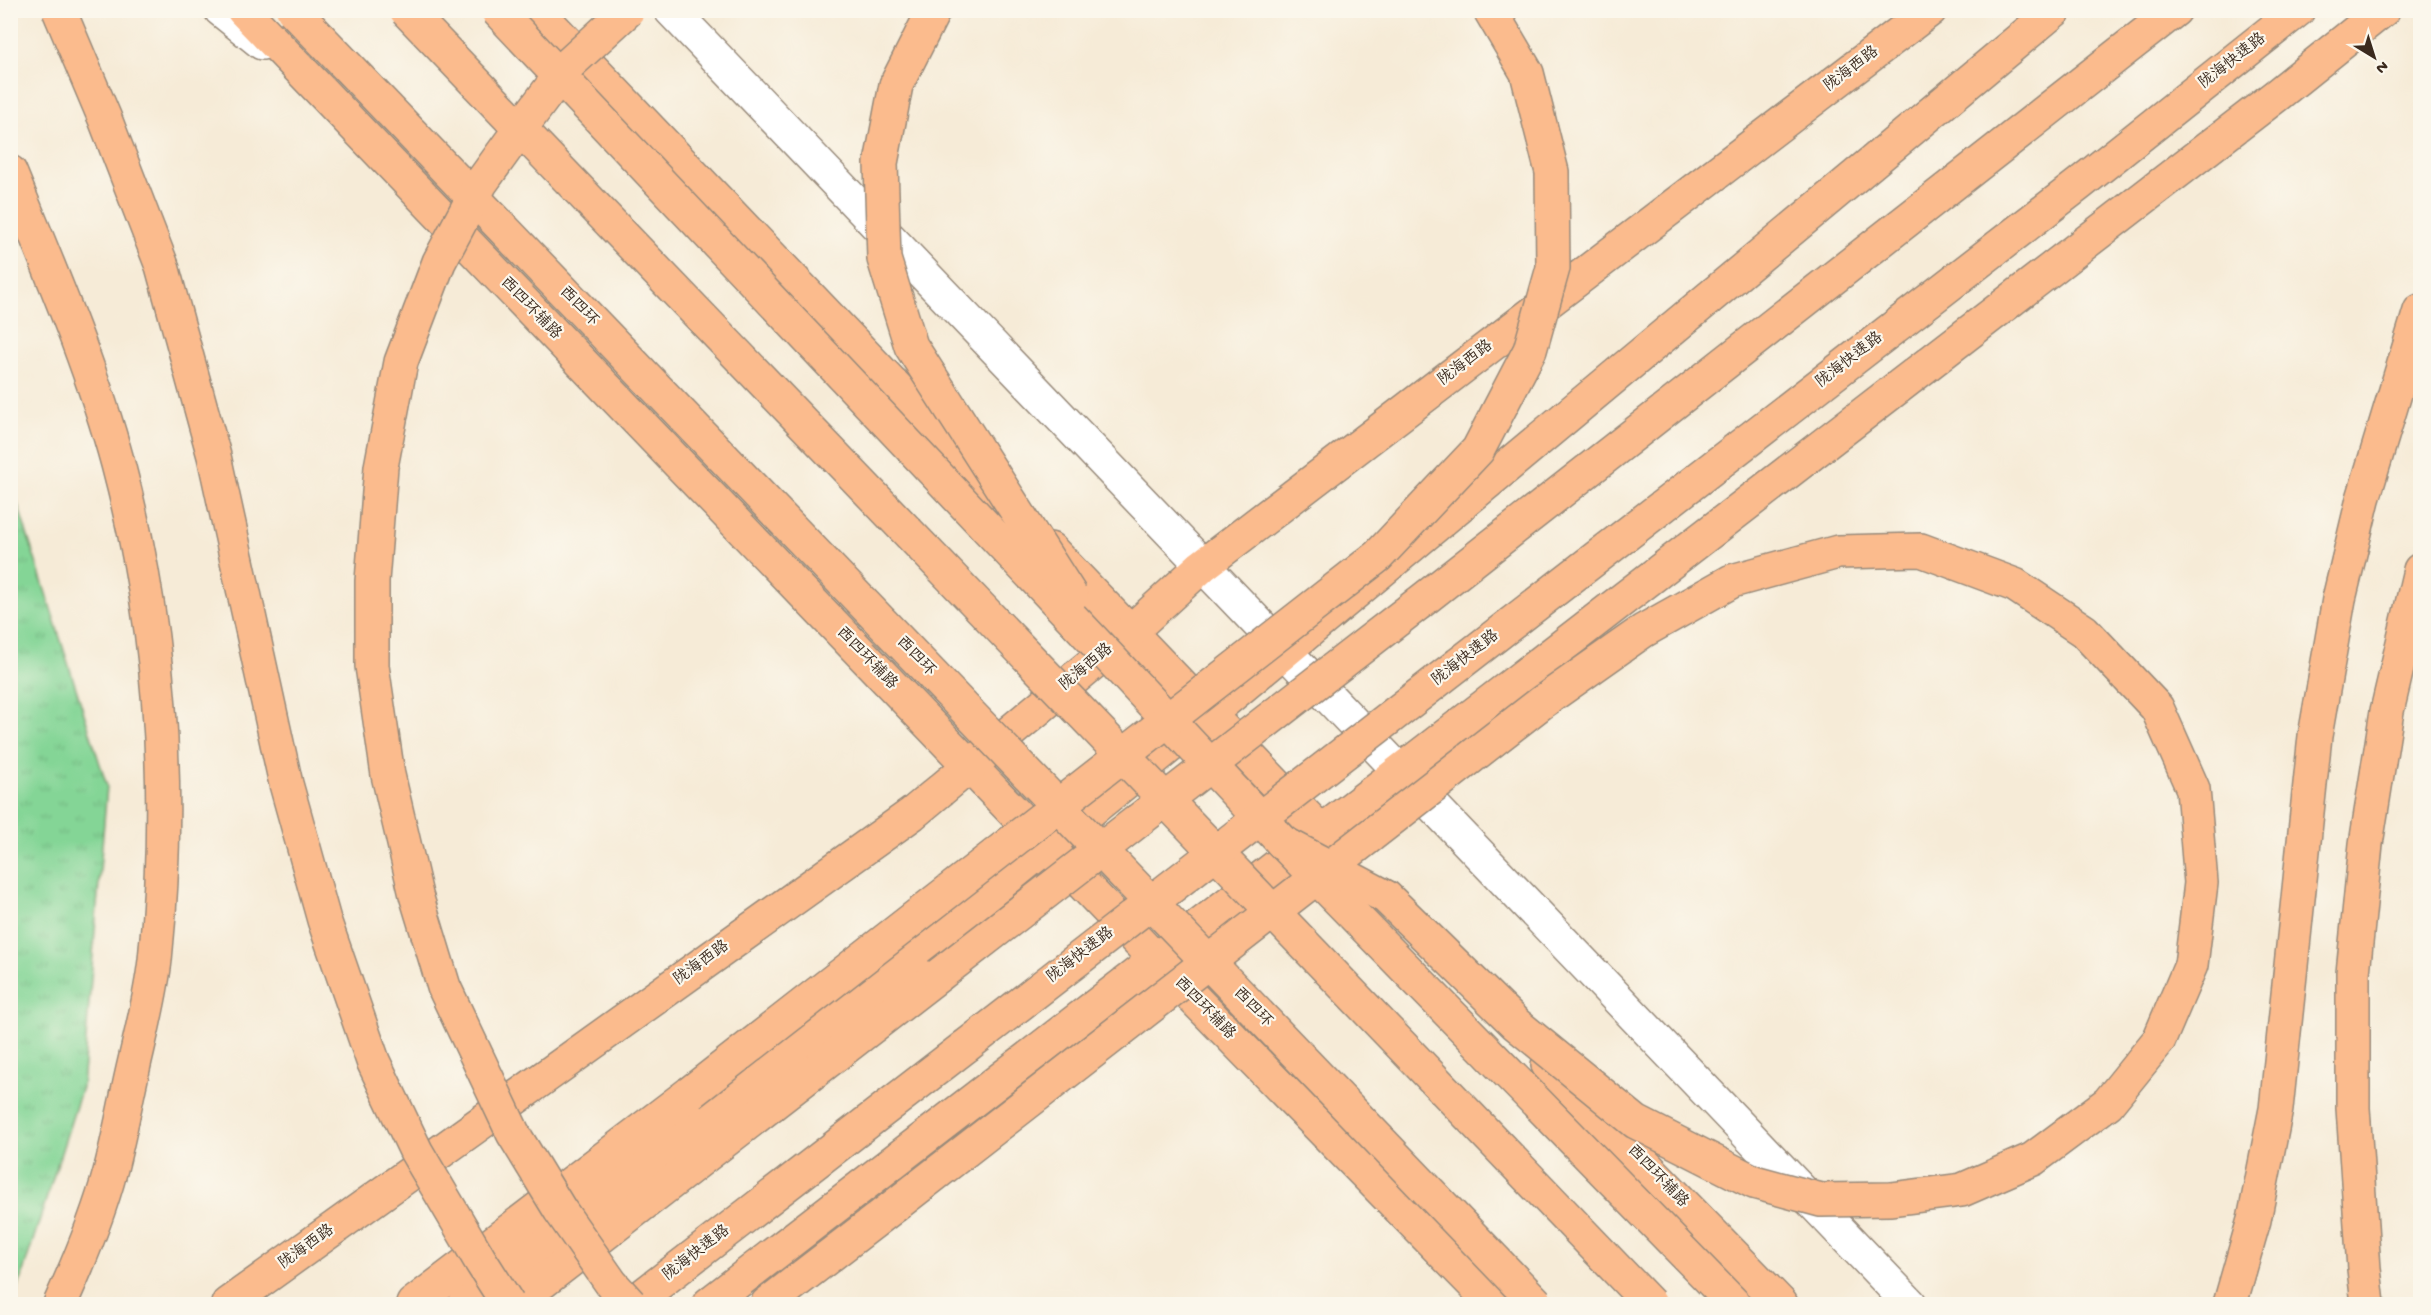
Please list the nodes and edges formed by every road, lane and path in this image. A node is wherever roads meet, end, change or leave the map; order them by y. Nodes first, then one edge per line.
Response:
1 (59, 10) edge
2 (221, 10) edge
3 (243, 10) edge
4 (293, 10) edge
5 (406, 10) edge
6 (497, 10) edge
7 (536, 10) edge
8 (628, 10) edge
9 (671, 10) edge
10 (934, 10) edge
11 (1490, 10) edge
12 (1930, 10) edge
13 (2055, 10) edge
14 (2175, 10) edge
15 (2298, 10) edge
16 (2383, 10) edge
17 (312, 82) junction
18 (10, 172) edge
19 (2421, 310) edge
20 (1202, 566) junction
21 (2421, 570) edge
22 (1130, 632) junction
23 (1284, 652) junction
24 (1110, 658) junction
25 (1208, 715) junction
26 (970, 766) junction
27 (1399, 773) junction
28 (1322, 832) junction
29 (1282, 842) junction
30 (1047, 846) junction
31 (1156, 960) junction
32 (60, 1305) edge
33 (228, 1305) edge
34 (413, 1305) edge
35 (465, 1305) edge
36 (508, 1305) edge
37 (514, 1305) edge
38 (631, 1305) edge
39 (709, 1305) edge
40 (767, 1305) edge
41 (1493, 1305) edge
42 (1537, 1305) edge
43 (1650, 1305) edge
44 (1734, 1305) edge
45 (1781, 1305) edge
46 (1910, 1305) edge
47 (2230, 1305) edge
48 (2368, 1305) edge

1 - 36 main road, bridge
2 - 17 street
3 - 17 main road, 西四环辅路
4 - 42 main road, 西四环, bridge
5 - 43 main road, bridge
6 - 24 main road, bridge
7 - 22 main road, 西四环辅路
8 - 38 main road, bridge
9 - 20 street
10 - 24 main road, bridge
11 - 34 main road, bridge
12 - 20 main road, 陇海西路
13 - 23 main road
14 - 37 main road, bridge
15 - 38 main road, 陇海快速路, bridge
16 - 27 main road
17 - 26 main road, 西四环辅路
18 - 32 main road
19 - 47 main road
20 - 22 main road, 陇海西路
20 - 23 street
21 - 48 main road
22 - 25 main road, 西四环辅路
22 - 26 main road, 陇海西路
23 - 25 main road
23 - 27 street
24 - 29 main road, bridge
25 - 28 main road, 西四环辅路
25 - 30 main road
26 - 30 main road, 西四环辅路
26 - 33 main road, 陇海西路
27 - 28 main road
27 - 46 street
28 - 31 main road
28 - 45 main road, 西四环辅路
29 - 40 main road, bridge
29 - 44 main road, bridge
30 - 31 main road, 西四环辅路
30 - 35 main road
31 - 39 main road
31 - 41 main road, 西四环辅路

